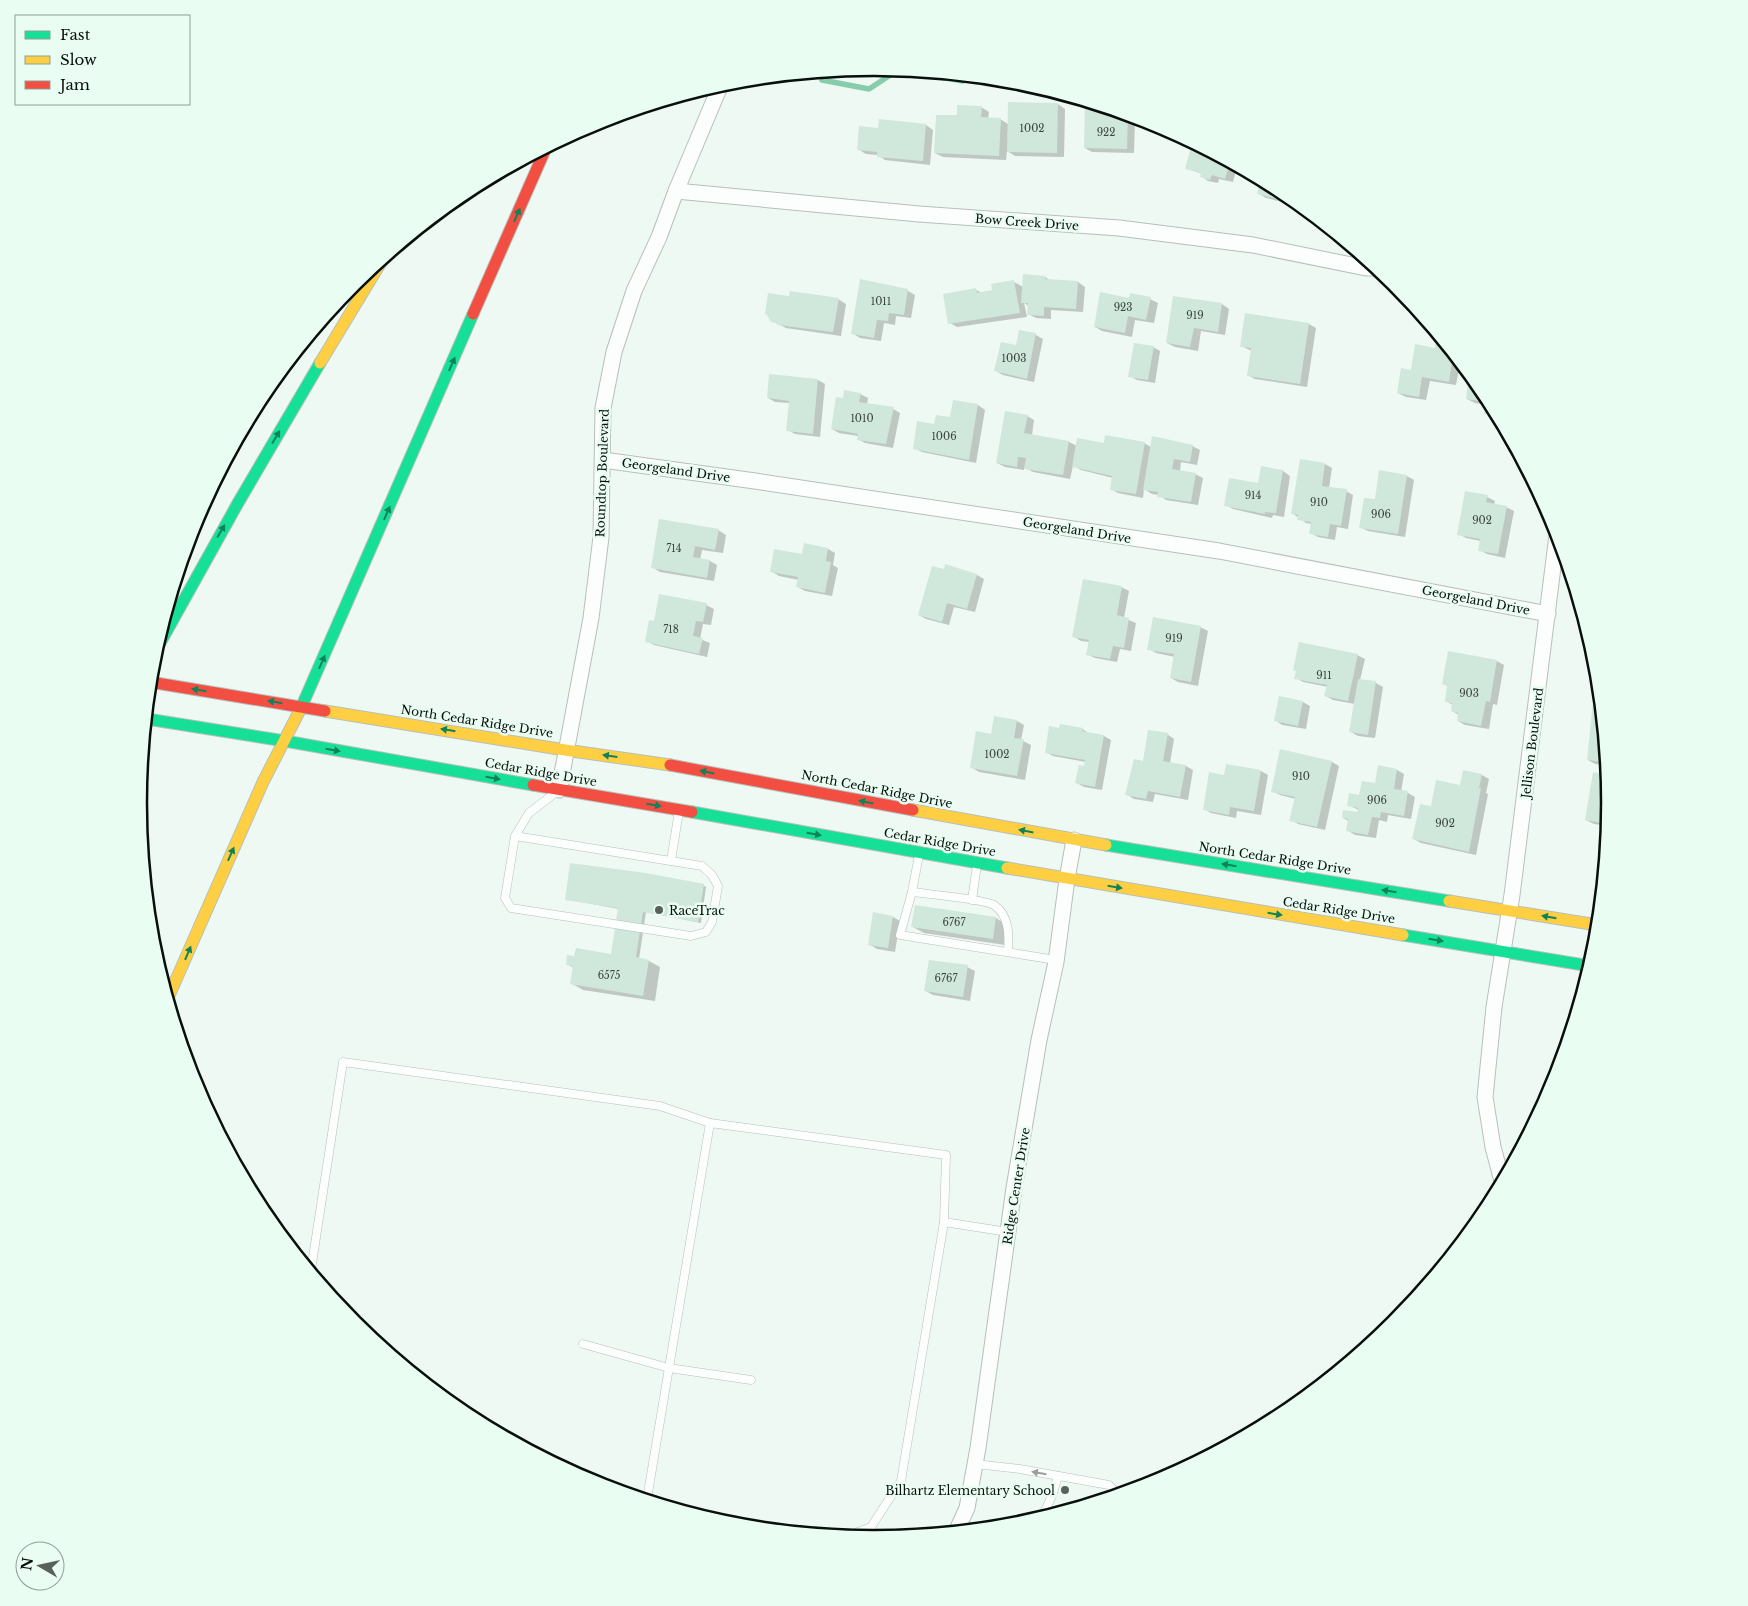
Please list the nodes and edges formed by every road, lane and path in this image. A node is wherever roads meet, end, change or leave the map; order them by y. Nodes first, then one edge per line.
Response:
1 (717, 94) edge
2 (542, 157) edge
3 (676, 191) junction
4 (1365, 268) edge
5 (369, 281) edge
6 (603, 460) junction
7 (1556, 553) edge
8 (1548, 614) junction
9 (170, 624) edge
10 (157, 683) edge
11 (302, 706) junction
12 (152, 720) edge
13 (286, 741) junction
14 (565, 750) junction
15 (558, 790) junction
16 (679, 810) junction
17 (515, 836) junction
18 (1074, 840) junction
19 (919, 853) junction
20 (671, 861) junction
21 (978, 863) junction
22 (1067, 879) junction
23 (912, 892) junction
24 (972, 900) junction
25 (1510, 910) junction
26 (1591, 924) edge
27 (1502, 951) junction
28 (1008, 952) junction
29 (1056, 960) junction
30 (1582, 965) edge
31 (172, 990) edge
32 (710, 1123) junction
33 (1500, 1172) edge
34 (944, 1222) junction
35 (1008, 1232) junction
36 (312, 1263) edge
37 (583, 1344) dead end
38 (669, 1368) junction
39 (751, 1380) dead end
40 (975, 1464) junction
41 (1058, 1476) junction
42 (1113, 1489) edge
43 (648, 1493) edge
44 (1045, 1509) edge
45 (959, 1525) edge
46 (864, 1530) edge

1 - 3 street, Roundtop Boulevard
11 -> 2 main road
3 - 4 street, Bow Creek Drive
3 - 6 street, Roundtop Boulevard
9 -> 5 main road
6 - 8 street, Georgeland Drive
6 - 14 street, Roundtop Boulevard
7 - 8 street, Jellison Boulevard
8 - 25 street, Jellison Boulevard
11 -> 10 main road, North Cedar Ridge Drive
11 - 13 main road
14 -> 11 main road, North Cedar Ridge Drive
12 - 13 main road
13 -> 15 main road, Cedar Ridge Drive
31 -> 13 main road
14 - 15 street, Roundtop Boulevard
18 -> 14 main road, North Cedar Ridge Drive
15 -> 16 main road, Cedar Ridge Drive
15 - 17 lane
16 -> 19 main road, Cedar Ridge Drive
16 - 20 lane
17 - 20 lane
17 - 20 lane
18 - 22 street, Ridge Center Drive
25 -> 18 main road, North Cedar Ridge Drive
19 - 21 main road, Cedar Ridge Drive
19 - 23 lane
21 - 22 main road, Cedar Ridge Drive
21 - 24 lane
22 -> 27 main road, Cedar Ridge Drive
22 - 29 street, Ridge Center Drive
23 - 24 lane
23 - 28 lane
24 - 28 lane
26 -> 25 main road, North Cedar Ridge Drive
25 - 27 street, Jellison Boulevard
27 - 30 main road, Cedar Ridge Drive
27 - 33 street, Jellison Boulevard
28 - 29 lane
29 - 35 street, Ridge Center Drive
32 - 34 lane
32 - 36 lane
32 - 38 lane
34 - 35 lane
34 - 46 lane
35 - 40 street, Ridge Center Drive
37 - 38 lane
38 - 39 lane
38 - 43 lane
41 -> 40 lane
40 - 45 street, Ridge Center Drive
41 - 42 lane
41 - 44 lane

